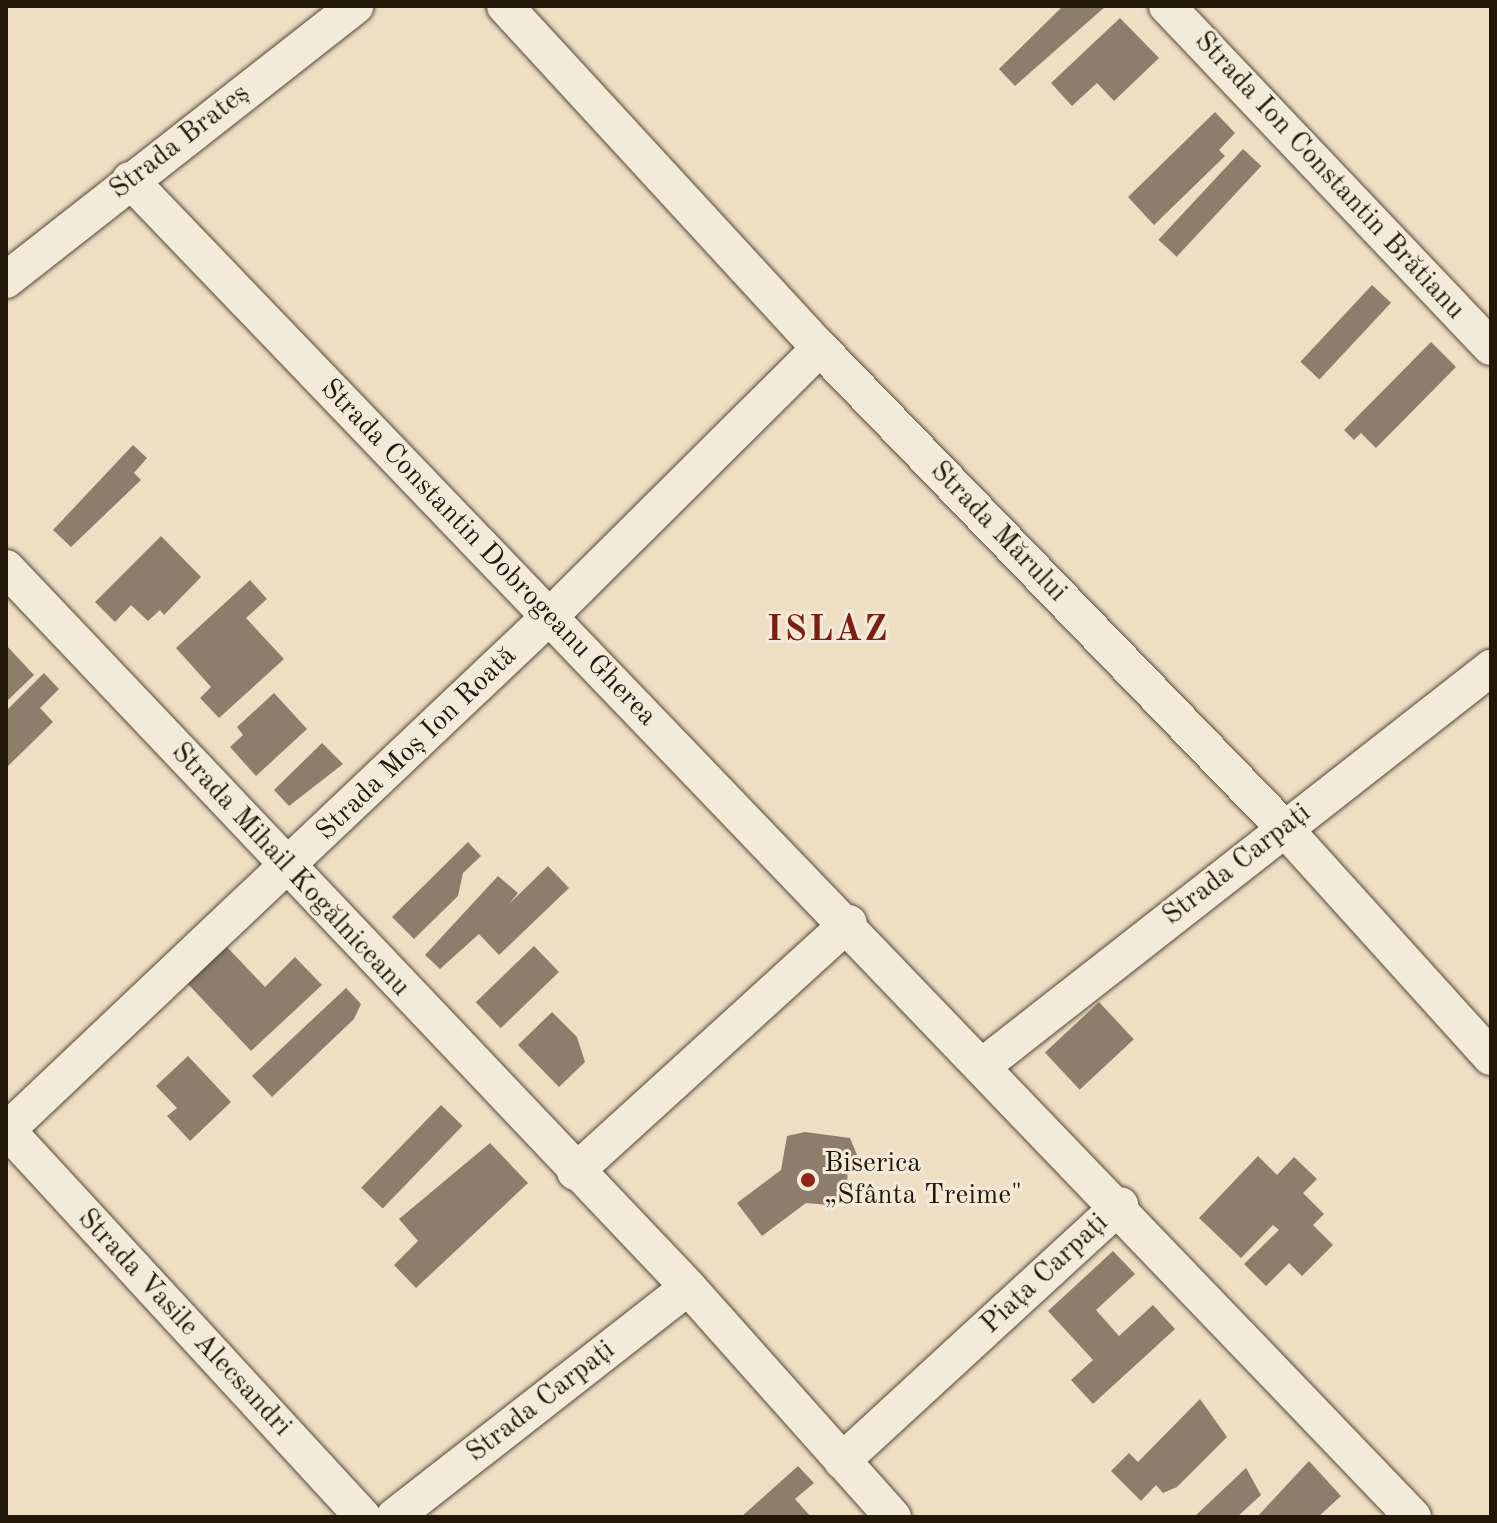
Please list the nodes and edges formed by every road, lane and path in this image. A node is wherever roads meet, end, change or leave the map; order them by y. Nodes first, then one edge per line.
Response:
1 (356, 6) edge
2 (505, 6) edge
3 (1167, 6) edge
4 (130, 180) junction
5 (6, 280) edge
6 (1491, 347) edge
7 (820, 348) junction
8 (6, 568) edge
9 (549, 617) junction
10 (1491, 668) edge
11 (1283, 827) junction
12 (288, 868) junction
13 (849, 923) junction
14 (1491, 1057) edge
15 (985, 1064) junction
16 (6, 1130) edge
17 (575, 1172) junction
18 (1120, 1205) junction
19 (688, 1287) junction
20 (842, 1461) junction
21 (363, 1517) edge
22 (394, 1517) edge
23 (893, 1517) edge
24 (1413, 1517) edge

1 - 4 street, Strada Brateș
2 - 7 street, Strada Mărului
3 - 6 street, Strada Ion Constantin Brătianu
4 - 5 street, Strada Brateș
4 - 9 street, Strada Constantin Dobrogeanu Gherea
7 - 9 street, Strada Moș Ion Roată
7 - 11 street, Strada Mărului
8 - 12 street, Strada Mihail Kogălniceanu
9 - 12 street, Strada Moș Ion Roată
9 - 13 street, Strada Constantin Dobrogeanu Gherea
10 - 11 street, Strada Carpați
11 - 14 street, Strada Mărului
11 - 15 street, Strada Carpați
12 - 16 street, Strada Moș Ion Roată
12 - 17 street, Strada Mihail Kogălniceanu
13 - 15 street, Piața Carpați
13 - 17 street
15 - 18 street, Piața Carpați
16 - 21 street, Strada Vasile Alecsandri
17 - 19 street
18 - 20 street, Piața Carpați
18 - 24 street
19 - 20 street
19 - 22 street, Strada Carpați
20 - 23 street

